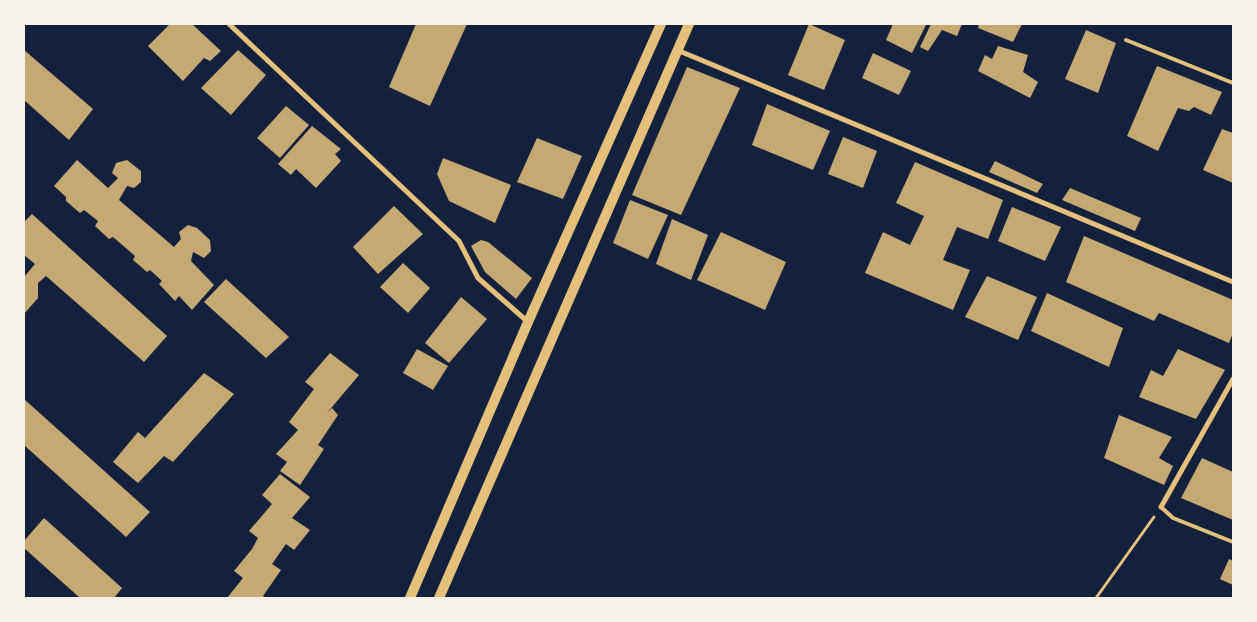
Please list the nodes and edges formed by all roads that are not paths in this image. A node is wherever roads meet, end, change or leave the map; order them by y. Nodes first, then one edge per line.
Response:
1 (229, 24) edge
2 (661, 24) edge
3 (689, 24) edge
4 (1126, 40) dead end
5 (677, 50) junction
6 (1233, 83) edge
7 (1233, 282) edge
8 (528, 322) junction
9 (1233, 380) edge
10 (1161, 507) joint
11 (1233, 542) edge
12 (410, 598) edge
13 (439, 598) edge

1 - 8 street
2 - 8 main road
3 - 5 main road
4 - 6 lane
5 - 7 street
5 - 13 main road
8 - 12 main road
9 - 10 street
10 - 11 lane

